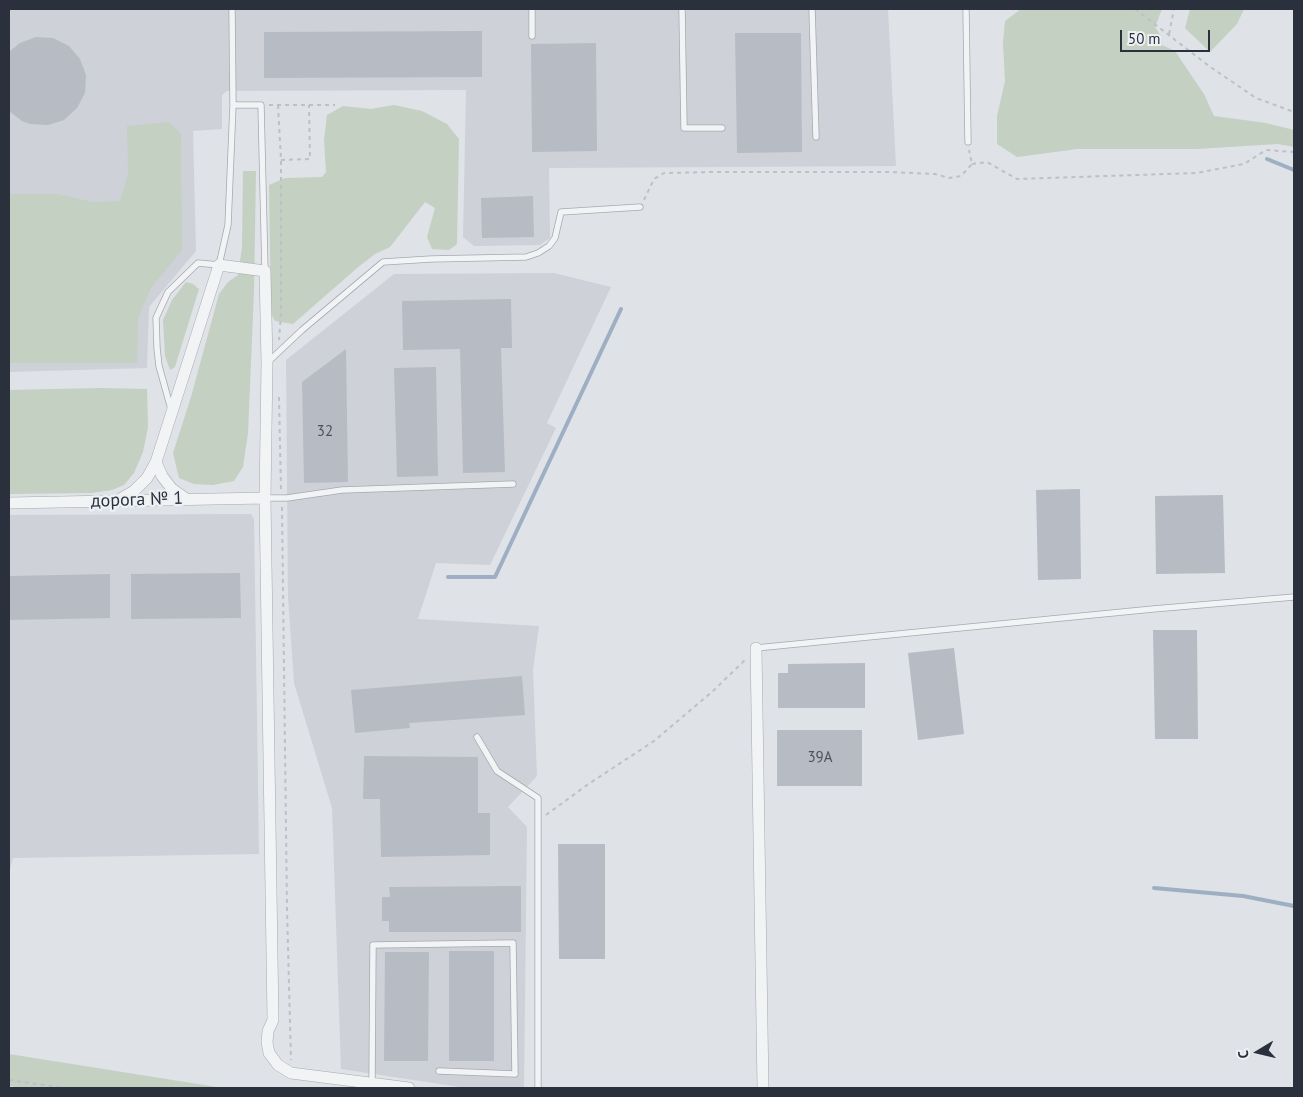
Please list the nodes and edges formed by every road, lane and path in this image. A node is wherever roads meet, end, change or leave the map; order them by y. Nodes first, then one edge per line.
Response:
1 (232, 9) edge
2 (532, 9) edge
3 (682, 9) edge
4 (812, 9) edge
5 (966, 9) edge
6 (1135, 9) edge
7 (1174, 9) edge
8 (1169, 34) junction
9 (532, 36) dead end
10 (233, 105) junction
11 (261, 105) junction
12 (278, 105) junction
13 (309, 105) junction
14 (335, 105) dead end
15 (1294, 112) edge
16 (722, 128) dead end
17 (816, 136) dead end
18 (968, 142) joint
19 (1294, 152) edge
20 (281, 160) junction
21 (972, 164) junction
22 (640, 207) joint
23 (219, 265) junction
24 (265, 271) junction
25 (278, 353) junction
26 (267, 363) junction
27 (279, 392) dead end
28 (172, 411) junction
29 (156, 462) junction
30 (513, 484) dead end
31 (184, 498) junction
32 (266, 498) junction
33 (282, 498) junction
34 (117, 501) junction
35 (9, 502) edge
36 (1294, 598) edge
37 (756, 648) junction
38 (477, 737) dead end
39 (538, 821) junction
40 (439, 1071) dead end
41 (291, 1073) junction
42 (9, 1080) edge
43 (372, 1082) junction
44 (65, 1088) edge
45 (409, 1088) edge
46 (538, 1088) edge
47 (763, 1088) edge

1 - 10 lane
2 - 9 lane
3 - 16 lane
4 - 17 lane
5 - 18 lane
6 - 8 path
7 - 8 path
8 - 15 path
10 - 11 lane
10 - 23 lane
11 - 12 path
11 - 24 lane
12 - 13 path
12 - 20 path
13 - 14 path
13 - 20 path
18 - 21 path
19 - 21 path
20 - 25 path
21 - 22 path
22 - 25 lane
23 - 24 street
23 - 28 street
23 - 28 lane
24 - 26 street
25 - 26 lane
26 - 32 street
27 - 33 path
28 - 29 street
29 - 31 street
29 - 34 street
30 - 33 lane
31 - 32 street, дорога № 1
31 - 34 street, дорога № 1
32 - 33 lane
32 - 41 street
33 - 41 path
34 - 35 street, дорога № 1
36 - 37 lane
37 - 39 path
37 - 47 street
38 - 39 lane
39 - 46 lane
40 - 43 lane
41 - 43 street
42 - 44 path
43 - 45 street

